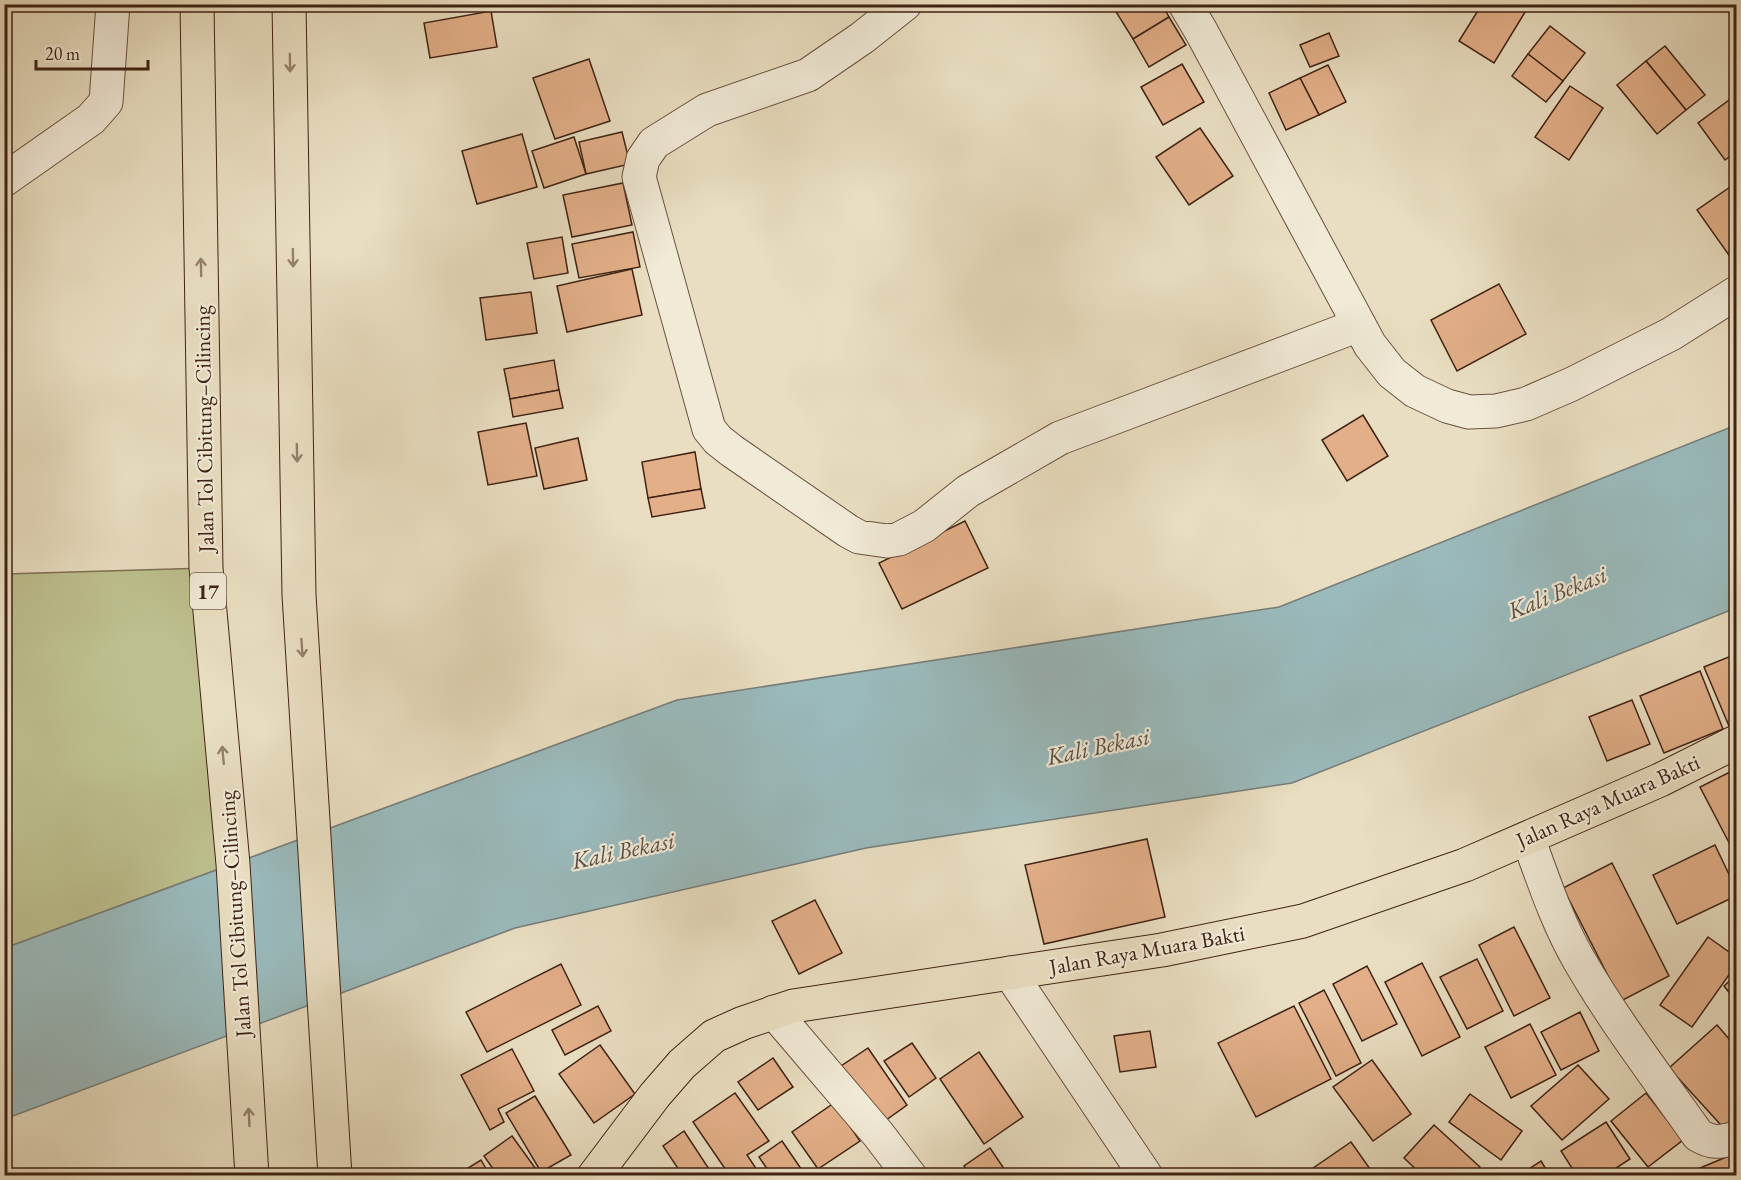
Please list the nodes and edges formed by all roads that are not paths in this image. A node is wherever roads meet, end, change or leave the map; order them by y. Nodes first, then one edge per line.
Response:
1 (113, 4) edge
2 (197, 4) edge
3 (289, 4) edge
4 (905, 4) edge
5 (1185, 4) edge
6 (4, 180) edge
7 (1737, 292) edge
8 (1359, 325) junction
9 (1737, 742) edge
10 (1528, 838) junction
11 (1010, 973) junction
12 (774, 1012) junction
13 (1737, 1138) edge
14 (252, 1176) edge
15 (335, 1176) edge
16 (594, 1176) edge
17 (910, 1176) edge
18 (1146, 1176) edge

1 - 6 street
14 -> 2 main road, Jalan Tol Cibitung–Cilincing / 17
3 -> 15 main road
4 - 8 street
5 - 8 street
7 - 8 street
9 - 10 main road, Jalan Raya Muara Bakti
10 - 11 main road, Jalan Raya Muara Bakti
10 - 13 street
11 - 12 main road, Jalan Raya Muara Bakti
11 - 18 street
12 - 16 main road, Jalan Raya Muara Bakti
12 - 17 street

